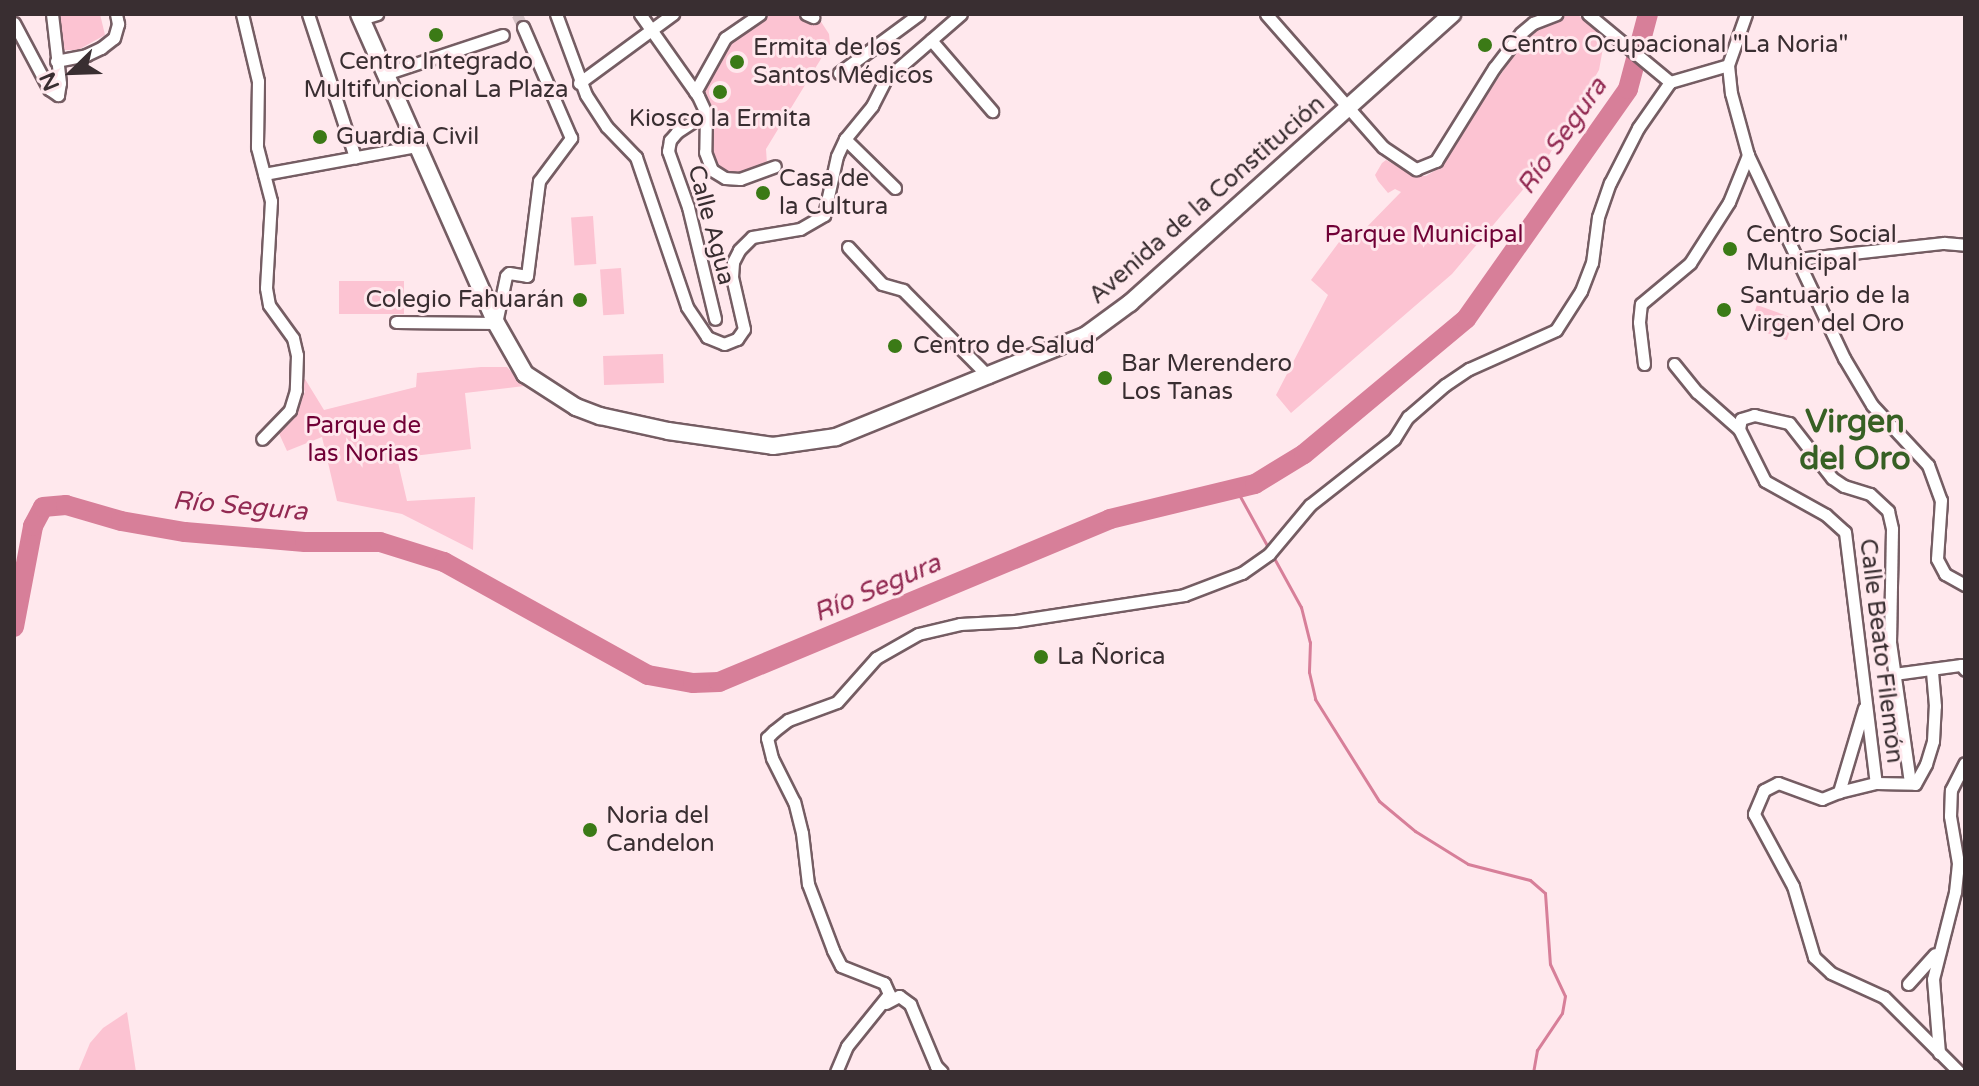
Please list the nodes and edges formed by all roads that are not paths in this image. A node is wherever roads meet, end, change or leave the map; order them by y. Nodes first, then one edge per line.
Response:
1 (52, 14) edge
2 (116, 14) edge
3 (242, 14) edge
4 (308, 14) edge
5 (556, 14) edge
6 (640, 14) edge
7 (673, 14) edge
8 (760, 14) edge
9 (919, 14) edge
10 (960, 14) edge
11 (1266, 14) edge
12 (1452, 14) edge
13 (1556, 14) edge
14 (1588, 14) edge
15 (1746, 14) edge
16 (366, 16) edge
17 (14, 23) edge
18 (523, 27) tunnel mouth
19 (651, 30) junction
20 (503, 35) dead end
21 (931, 40) junction
22 (56, 61) junction
23 (1728, 65) junction
24 (839, 73) dead end
25 (385, 74) junction
26 (1665, 78) junction
27 (579, 83) junction
28 (695, 92) junction
29 (1348, 109) junction
30 (992, 111) dead end
31 (706, 113) junction
32 (845, 139) junction
33 (417, 146) junction
34 (1748, 155) junction
35 (355, 157) junction
36 (775, 166) dead end
37 (264, 174) junction
38 (895, 188) dead end
39 (1965, 245) edge
40 (848, 247) dead end
41 (1798, 259) junction
42 (715, 319) dead end
43 (396, 322) dead end
44 (496, 323) junction
45 (1644, 364) dead end
46 (1674, 364) dead end
47 (989, 377) junction
48 (1739, 429) junction
49 (262, 439) dead end
50 (1965, 585) edge
51 (1932, 669) junction
52 (1965, 670) edge
53 (1894, 674) junction
54 (1864, 708) junction
55 (1965, 763) edge
56 (1876, 783) junction
57 (1912, 783) junction
58 (1839, 792) junction
59 (1938, 951) junction
60 (1908, 984) dead end
61 (885, 1003) junction
62 (1939, 1053) junction
63 (836, 1072) edge
64 (942, 1072) edge
65 (1959, 1072) edge

1 - 22 street
2 - 22 street
3 - 37 street
4 - 35 street
5 - 27 street
6 - 19 street
7 - 19 street
8 - 28 street
9 - 24 street
10 - 21 street
11 - 29 street
12 - 29 street, Avenida de la Constitución
13 - 29 street
14 - 26 street
15 - 23 street
16 - 25 street, Avenida de la Constitución
17 - 22 street
18 - 44 street
19 - 27 street
19 - 28 street
20 - 25 street
21 - 30 street
21 - 32 street
23 - 26 street
23 - 34 street
25 - 33 street, Avenida de la Constitución
26 - 61 street
27 - 32 street
28 - 31 street
29 - 47 street, Avenida de la Constitución
31 - 36 street
31 - 42 street, Calle Agua
32 - 38 street
33 - 35 street
33 - 44 street, Avenida de la Constitución
34 - 41 street
34 - 45 street
35 - 37 street
37 - 49 street
39 - 41 street
40 - 47 street
41 - 50 street
43 - 44 street
44 - 47 street, Avenida de la Constitución
46 - 48 street, Calle Beato Filemón
48 - 53 street
48 - 54 street, Calle Beato Filemón
51 - 52 street
51 - 53 street
51 - 57 street
53 - 57 street
54 - 56 street, Calle Beato Filemón
54 - 58 street
55 - 59 street
56 - 57 street
56 - 58 street
58 - 62 street
59 - 60 street
59 - 62 street
61 - 63 street
61 - 64 street
62 - 65 street

